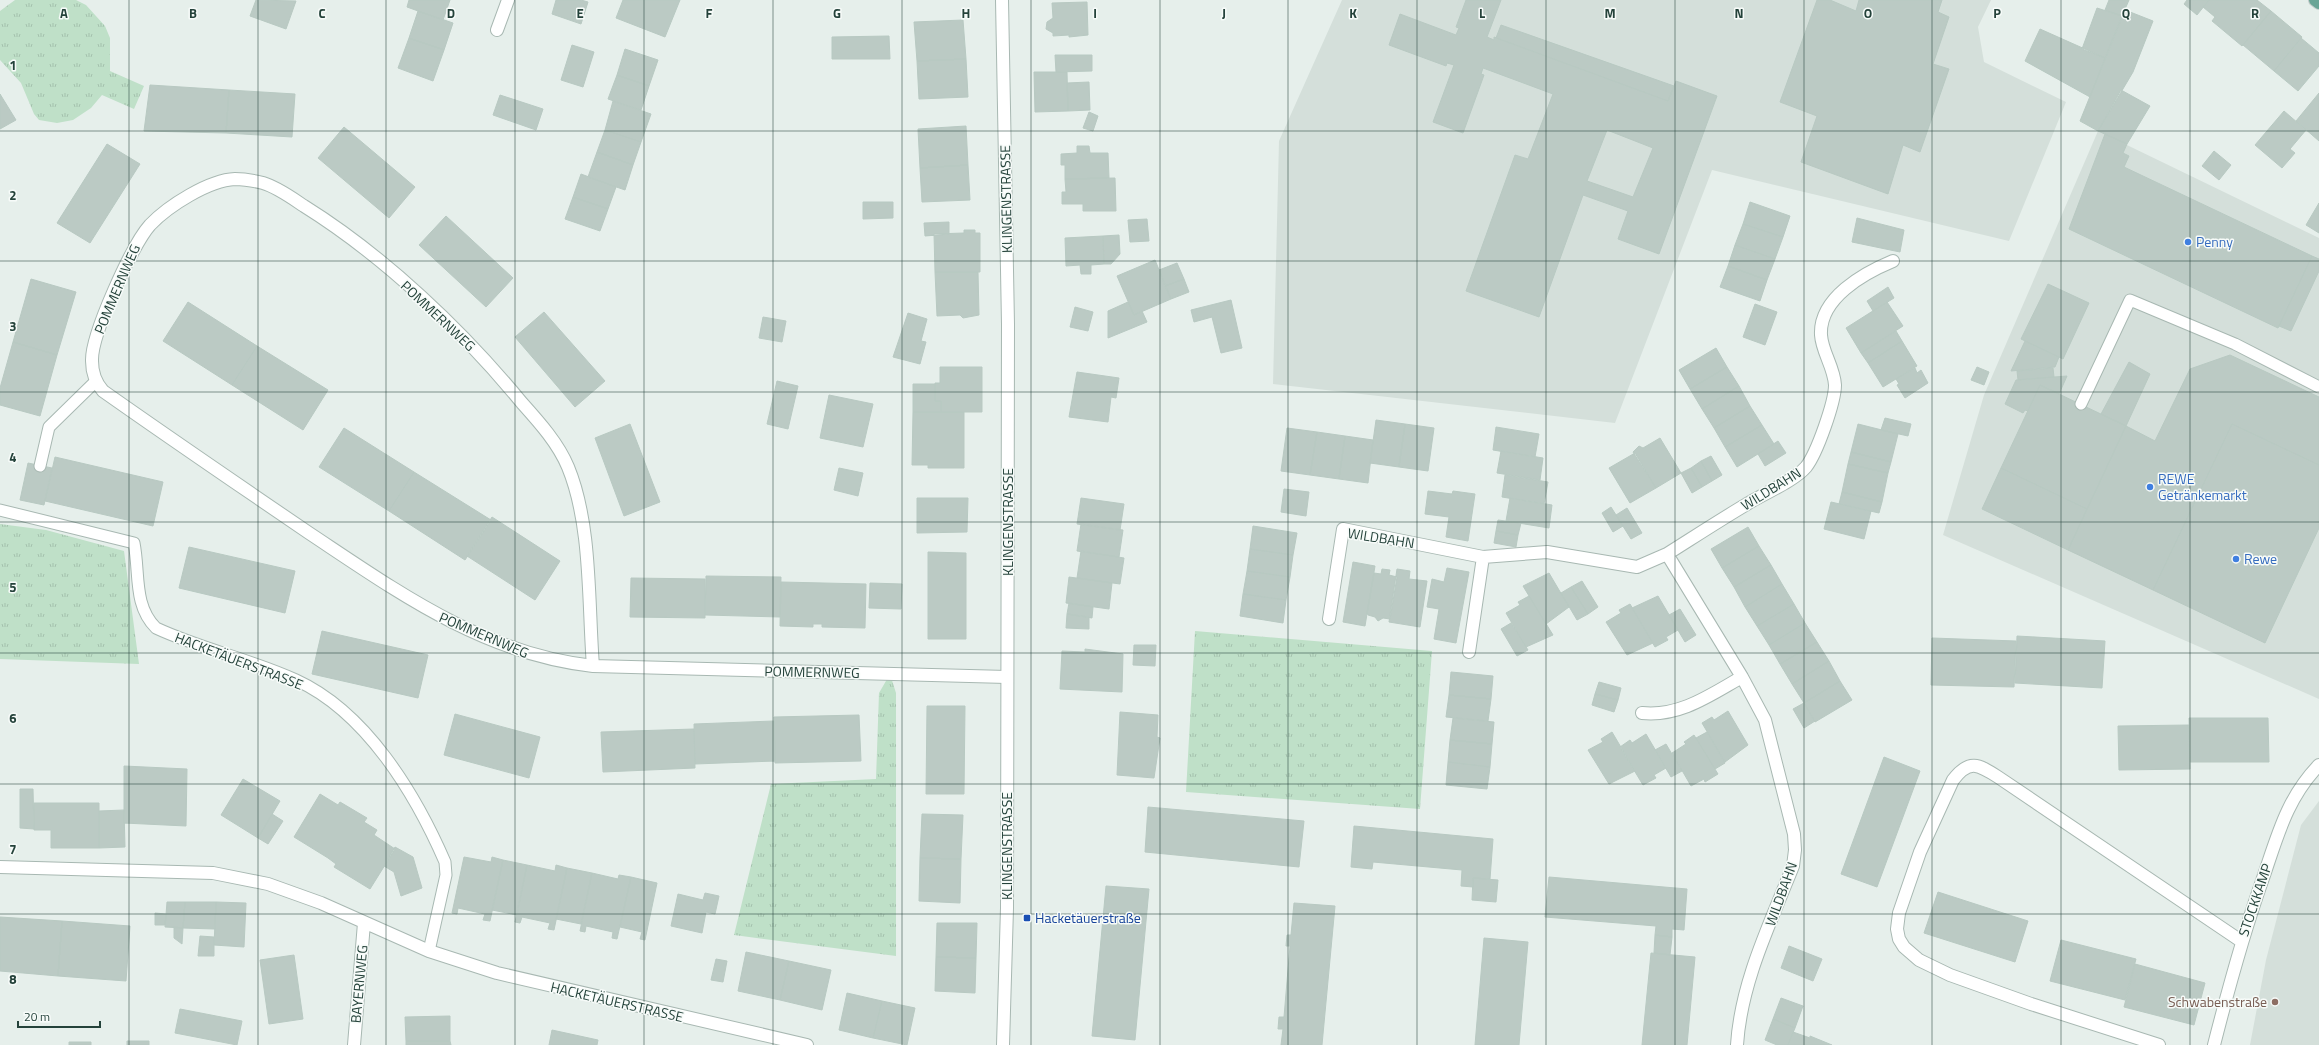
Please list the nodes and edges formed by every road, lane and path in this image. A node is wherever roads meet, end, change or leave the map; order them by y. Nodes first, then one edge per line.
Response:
1 (508, 0) edge
2 (1002, 0) edge
3 (2315, 0) edge
4 (2319, 3) edge
5 (497, 30) dead end
6 (1893, 261) dead end
7 (96, 381) junction
8 (2319, 387) edge
9 (2081, 404) dead end
10 (40, 466) dead end
11 (0, 510) edge
12 (1667, 554) junction
13 (1483, 557) junction
14 (1329, 619) dead end
15 (1469, 652) dead end
16 (593, 666) junction
17 (1008, 677) junction
18 (1742, 677) junction
19 (1642, 713) dead end
20 (2319, 765) edge
21 (0, 867) edge
22 (364, 923) junction
23 (2241, 942) junction
24 (429, 950) junction
25 (354, 1045) edge
26 (807, 1045) edge
27 (1003, 1045) edge
28 (1736, 1045) edge
29 (2159, 1045) edge
30 (2214, 1045) edge

1 - 5 street
2 - 17 street, KLINGENSTRASSE
3 - 4 main road
6 - 12 street, WILDBAHN
7 - 10 lane
7 - 16 street, POMMERNWEG
7 - 16 street, POMMERNWEG
8 - 9 lane
11 - 24 lane, HACKETÄUERSTRASSE
12 - 13 street, WILDBAHN
12 - 18 street, WILDBAHN
13 - 14 street, WILDBAHN
13 - 15 street
16 - 17 street, POMMERNWEG
17 - 27 street, KLINGENSTRASSE
18 - 19 street
18 - 28 street, WILDBAHN
20 - 23 street, STOCKKAMP
21 - 22 street, HACKETÄUERSTRASSE
22 - 24 street, HACKETÄUERSTRASSE
22 - 25 street, BAYERNWEG
23 - 29 street
23 - 30 street, STOCKKAMP
24 - 26 street, HACKETÄUERSTRASSE

